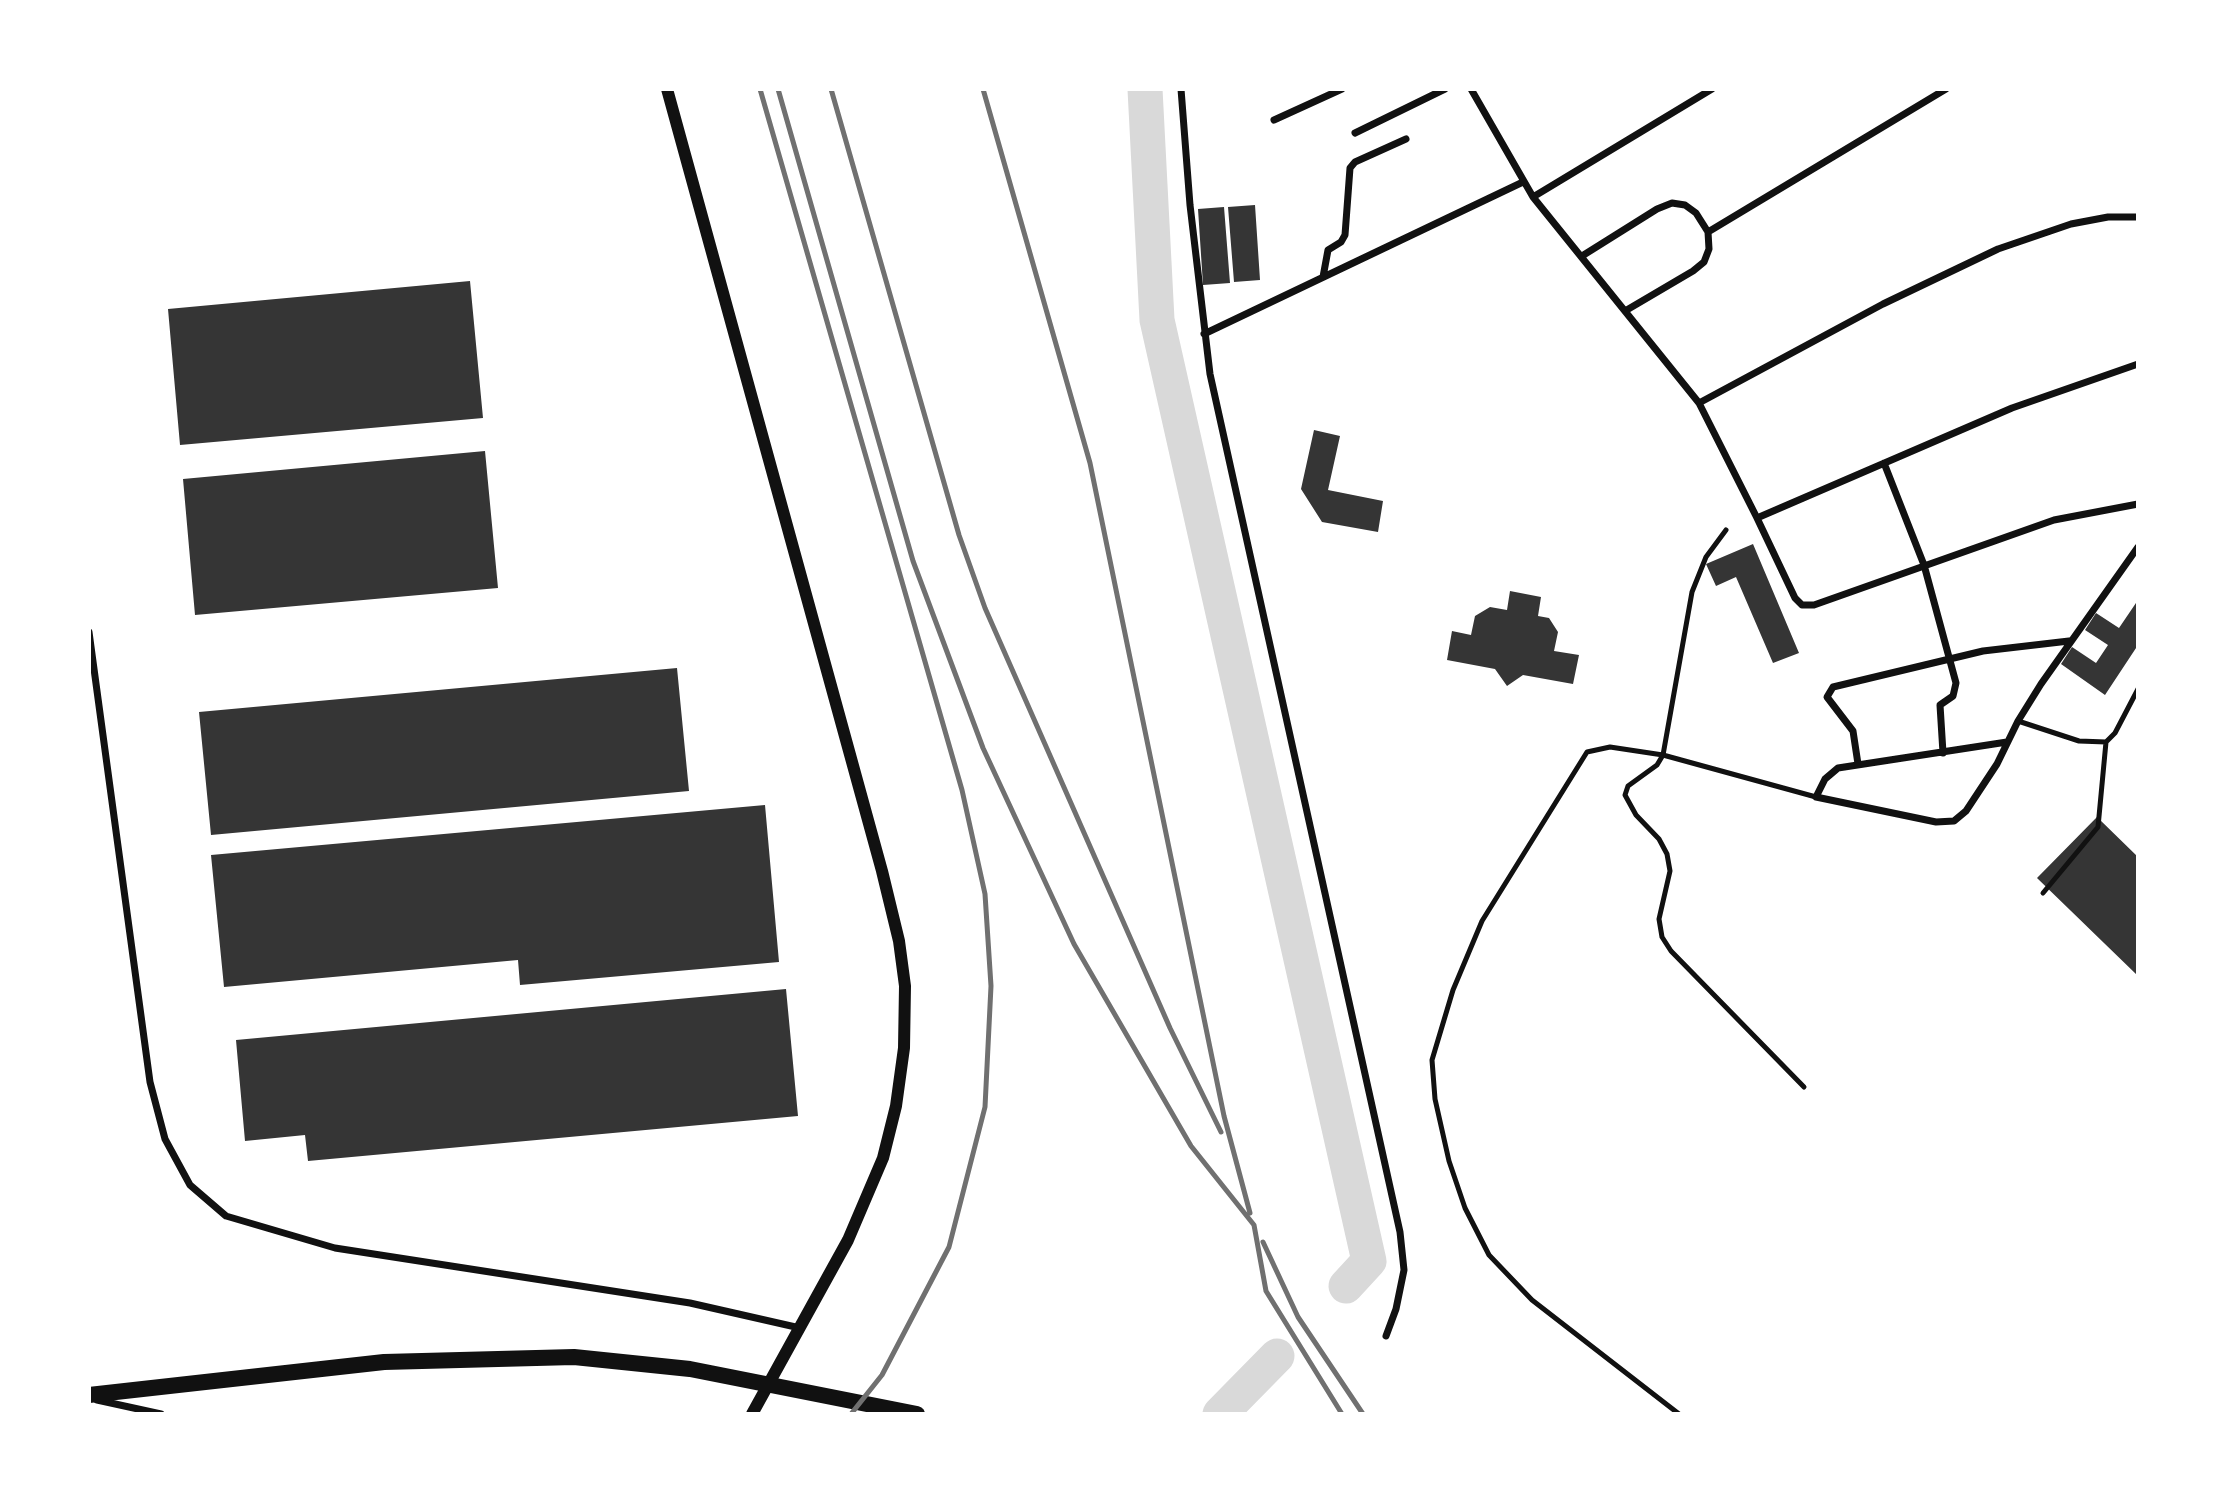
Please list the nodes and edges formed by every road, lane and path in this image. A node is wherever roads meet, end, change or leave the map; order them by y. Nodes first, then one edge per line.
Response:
1 (667, 89) edge
2 (1181, 89) edge
3 (1342, 89) edge
4 (1445, 89) edge
5 (1471, 89) edge
6 (1712, 89) edge
7 (1946, 89) edge
8 (1274, 120) dead end
9 (1355, 133) dead end
10 (1406, 139) dead end
11 (1523, 182) junction
12 (1533, 197) junction
13 (2138, 217) edge
14 (1708, 232) junction
15 (1582, 256) junction
16 (1323, 277) junction
17 (1625, 311) junction
18 (1203, 334) junction
19 (2138, 364) edge
20 (1699, 403) junction
21 (1884, 463) junction
22 (2138, 504) edge
23 (1757, 518) junction
24 (1726, 530) dead end
25 (2138, 547) edge
26 (1924, 565) junction
27 (89, 632) edge
28 (2069, 641) junction
29 (1950, 658) junction
30 (92, 673) edge
31 (2138, 689) edge
32 (2018, 721) junction
33 (2007, 742) junction
34 (2106, 742) junction
35 (1943, 753) junction
36 (1664, 755) junction
37 (1858, 764) junction
38 (1816, 797) junction
39 (2043, 893) dead end
40 (1804, 1087) dead end
41 (800, 1328) junction
42 (1386, 1336) dead end
43 (89, 1397) edge
44 (161, 1414) edge
45 (752, 1414) edge
46 (917, 1414) edge
47 (1679, 1414) edge

1 - 41 street
2 - 18 street
3 - 8 street
4 - 9 street
5 - 11 street
6 - 12 street
7 - 14 street
10 - 16 street
11 - 12 street
11 - 16 street
12 - 15 street
13 - 20 street
14 - 15 street
14 - 17 street
15 - 17 street
16 - 18 street
17 - 20 street
18 - 42 street
19 - 21 street
20 - 23 street
21 - 23 street
21 - 26 street
22 - 26 street
23 - 26 street
24 - 36 lane
25 - 28 street
26 - 29 street
27 - 30 street
28 - 29 street
28 - 32 street
29 - 35 street
29 - 37 street
30 - 41 street
31 - 34 lane
32 - 33 street
32 - 34 lane
33 - 35 street
33 - 38 street
34 - 39 lane
35 - 37 street
36 - 38 lane
36 - 40 lane
36 - 47 lane
37 - 38 street
41 - 45 street
43 - 44 street
43 - 46 main road

